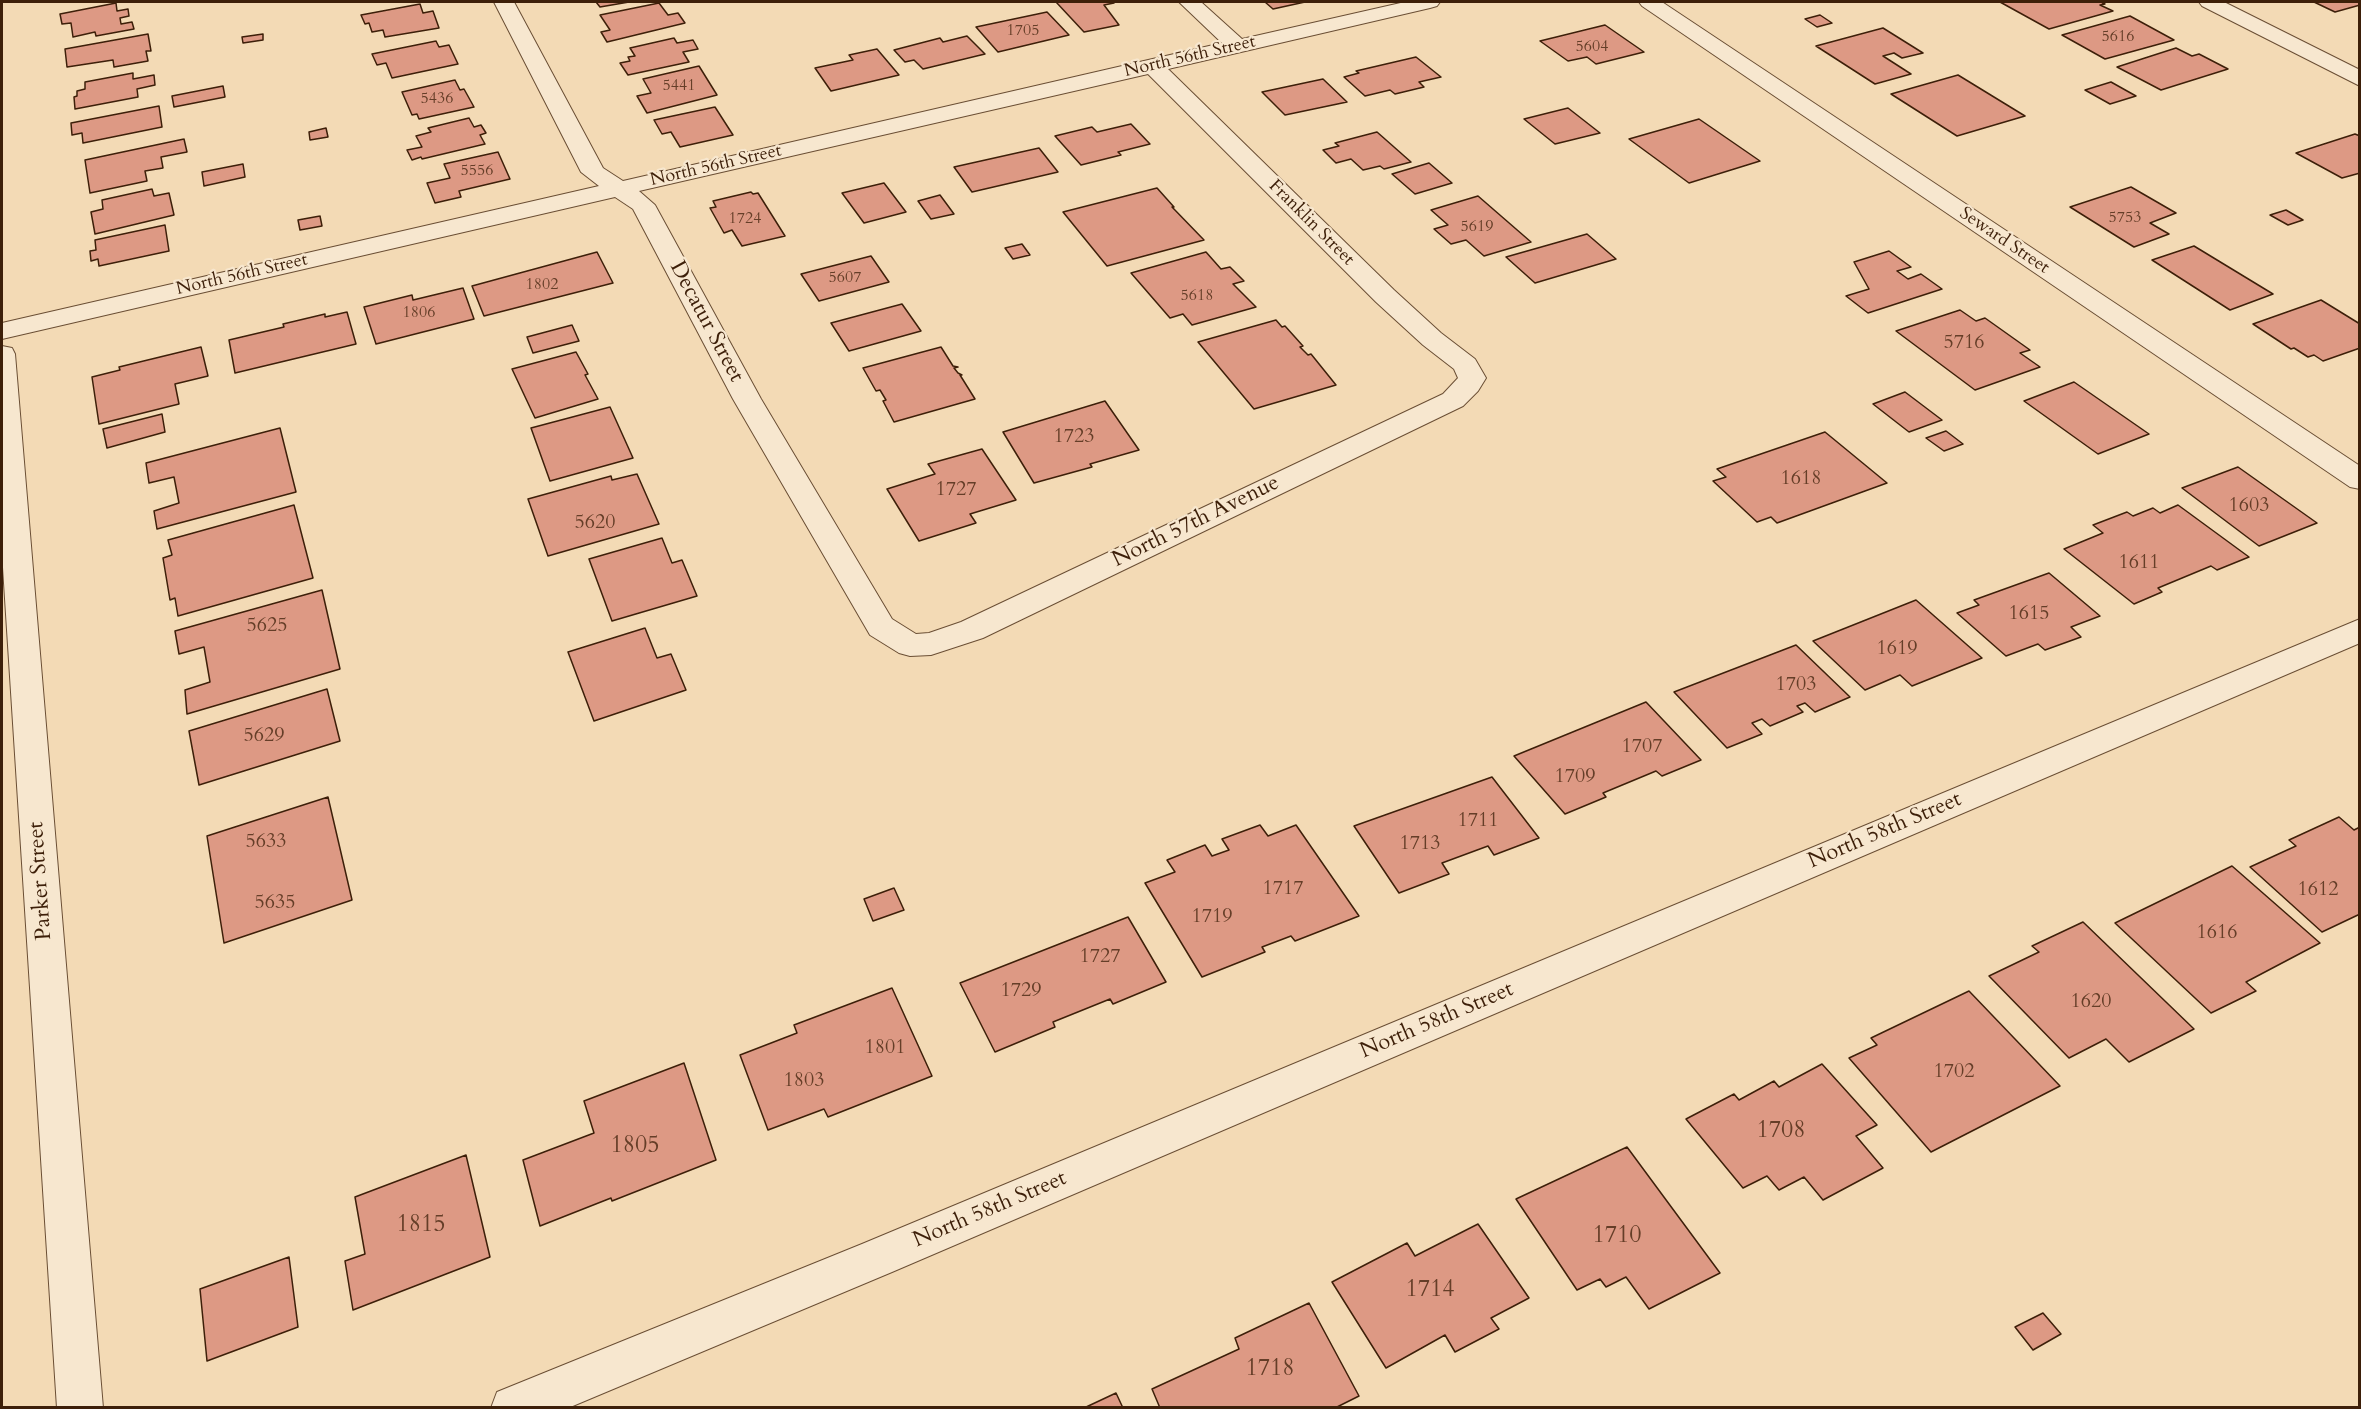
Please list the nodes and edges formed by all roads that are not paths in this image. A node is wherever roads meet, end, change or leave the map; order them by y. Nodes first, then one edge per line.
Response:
1 (504, 2) edge
2 (1189, 2) edge
3 (1430, 2) edge
4 (1648, 2) edge
5 (2209, 2) edge
6 (1238, 46) junction
7 (1152, 65) junction
8 (2360, 79) edge
9 (618, 189) junction
10 (2, 331) edge
11 (2, 354) edge
12 (1472, 378) joint
13 (2360, 480) edge
14 (2360, 630) edge
15 (910, 645) joint
16 (80, 1407) edge
17 (513, 1407) edge

1 - 9 street, Decatur Street
2 - 6 street
3 - 6 street, North 56th Street
4 - 13 street, Seward Street
5 - 8 street
6 - 7 street, North 56th Street
7 - 9 street, North 56th Street
7 - 12 street, Franklin Street
9 - 10 street, North 56th Street
9 - 15 street, Decatur Street
11 - 16 street, Parker Street
12 - 15 street, North 57th Avenue
14 - 17 street, North 58th Street

